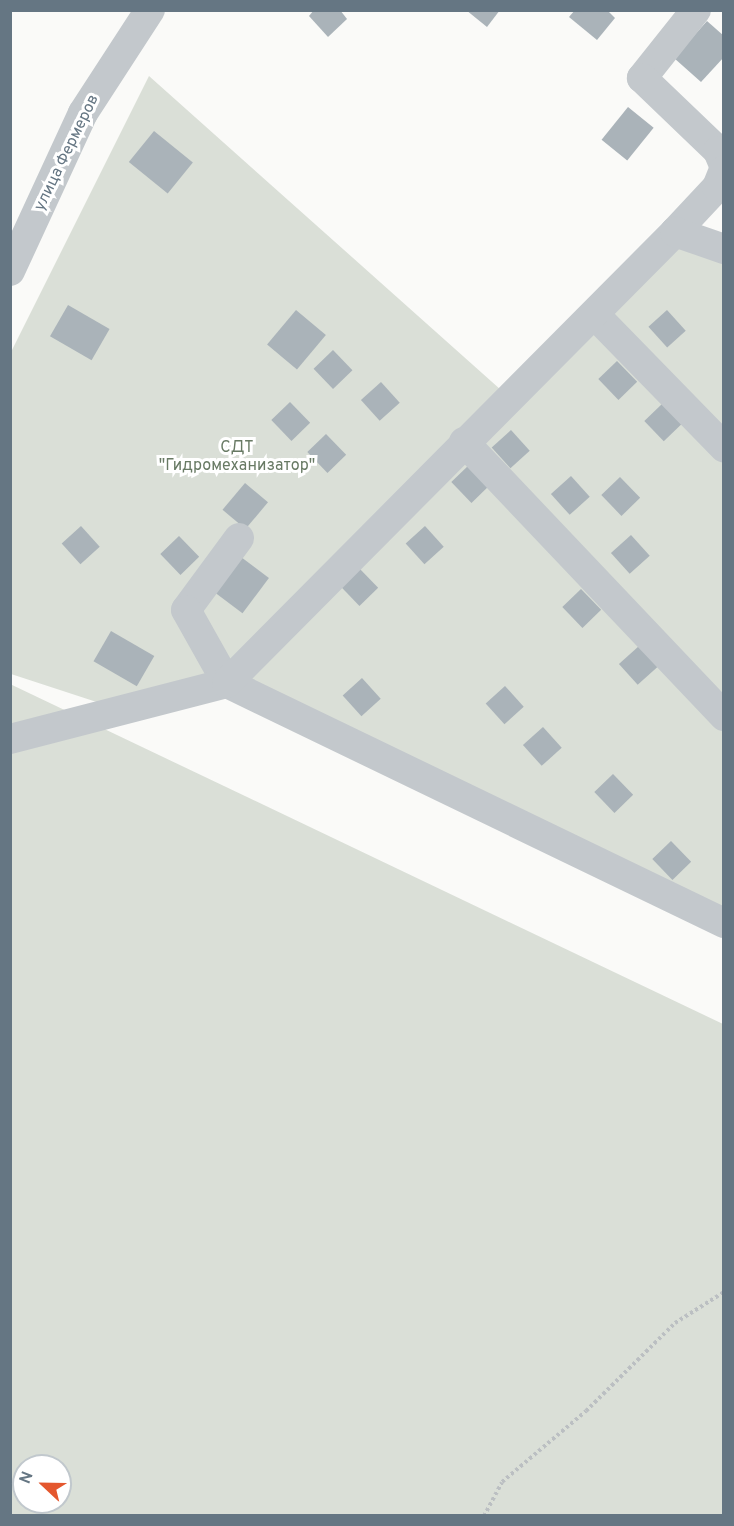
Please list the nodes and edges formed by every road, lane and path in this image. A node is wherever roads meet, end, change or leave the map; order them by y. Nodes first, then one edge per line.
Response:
1 (150, 10) edge
2 (696, 10) edge
3 (723, 165) edge
4 (723, 170) edge
5 (675, 232) junction
6 (723, 249) edge
7 (10, 271) edge
8 (595, 315) junction
9 (464, 441) junction
10 (723, 447) edge
11 (239, 538) dead end
12 (227, 683) junction
13 (723, 716) edge
14 (10, 739) edge
15 (723, 923) edge
16 (723, 1292) edge
17 (484, 1515) edge

1 - 7 street, улица Фермеров
2 - 3 street
4 - 5 street
5 - 6 street
5 - 8 street
8 - 9 street
8 - 10 street
9 - 12 street
9 - 13 street
11 - 12 street
12 - 14 street
12 - 15 street
16 - 17 path

